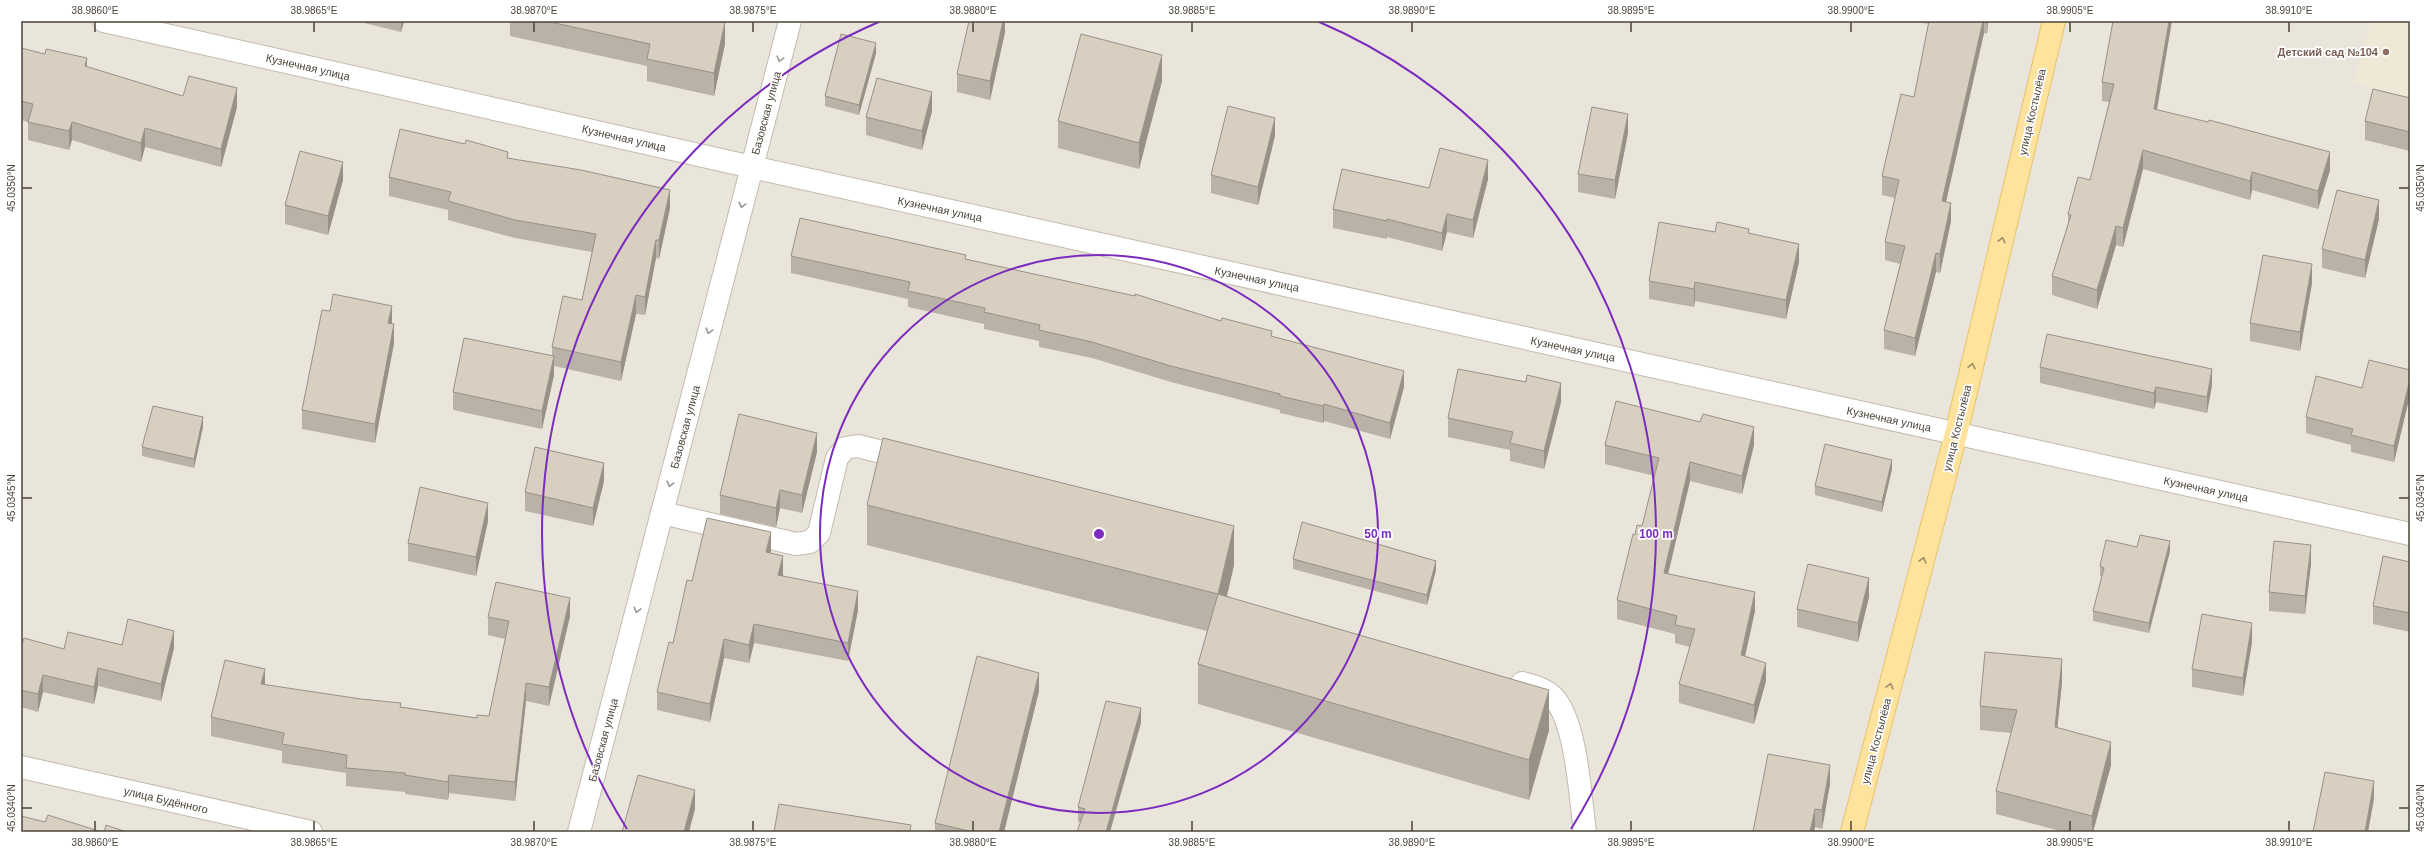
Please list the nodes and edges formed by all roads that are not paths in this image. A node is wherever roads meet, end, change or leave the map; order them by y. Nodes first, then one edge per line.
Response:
1 (104, 21) edge
2 (790, 21) edge
3 (2054, 21) edge
4 (752, 167) junction
5 (1956, 434) junction
6 (927, 463) edge
7 (662, 513) junction
8 (2410, 534) edge
9 (1499, 677) edge
10 (21, 767) edge
11 (311, 832) edge
12 (579, 832) edge
13 (1585, 832) edge
14 (1852, 832) edge

1 - 4 street, Кузнечная улица
2 -> 4 street, Базовская улица
5 -> 3 main road, улица Костылёва
4 - 5 street, Кузнечная улица
4 -> 7 street, Базовская улица
5 - 8 street, Кузнечная улица
14 -> 5 main road, улица Костылёва
6 - 7 street
7 -> 12 street, Базовская улица
9 - 13 street
10 - 11 street, улица Будённого

